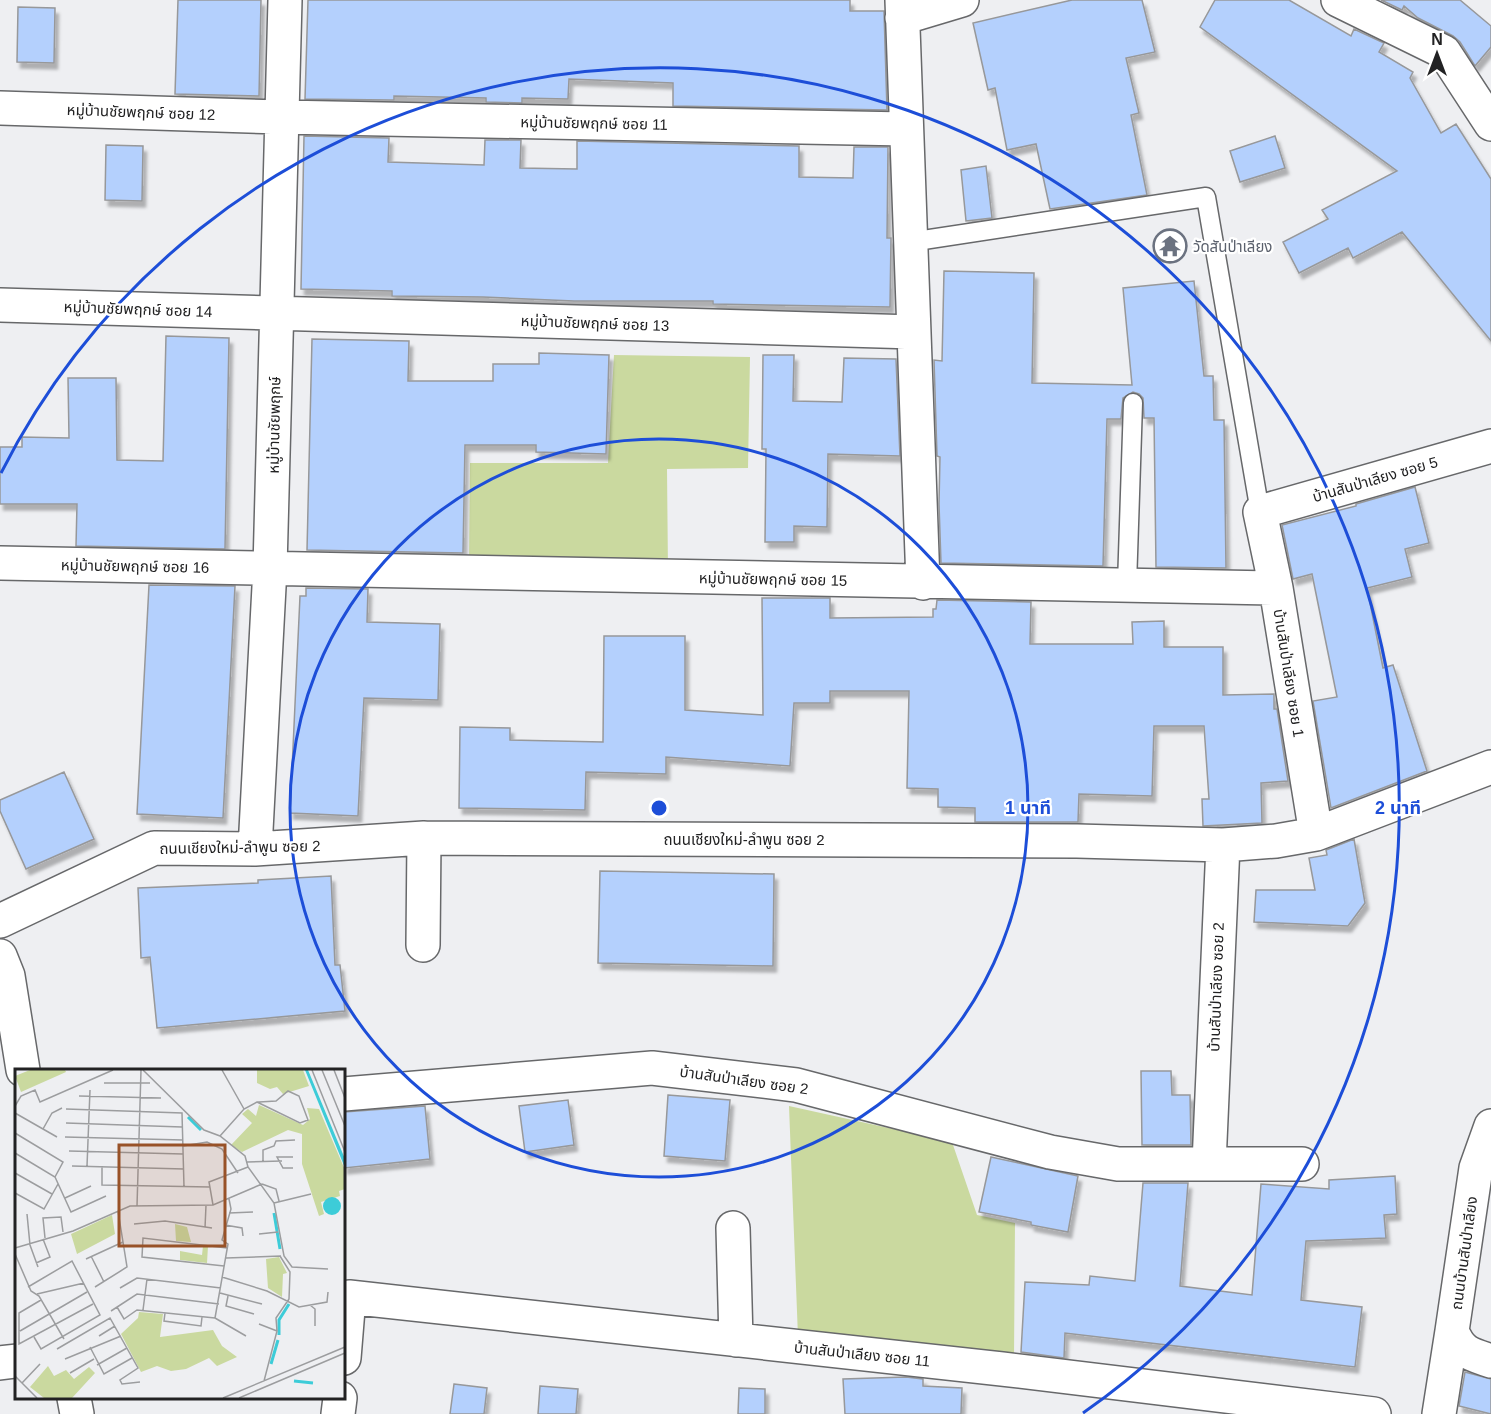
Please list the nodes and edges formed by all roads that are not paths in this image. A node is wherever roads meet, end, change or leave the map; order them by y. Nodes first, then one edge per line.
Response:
1 (285, 0) edge
2 (962, 0) edge
3 (1338, 0) edge
4 (902, 9) edge
5 (0, 108) edge
6 (281, 117) junction
7 (1491, 124) edge
8 (906, 129) junction
9 (910, 242) junction
10 (0, 305) edge
11 (277, 313) junction
12 (914, 332) junction
13 (1133, 403) dead end
14 (1491, 446) edge
15 (1260, 512) junction
16 (0, 563) edge
17 (270, 568) junction
18 (923, 583) junction
19 (1127, 585) junction
20 (1276, 588) junction
21 (1491, 767) edge
22 (1316, 834) junction
23 (424, 838) junction
24 (1222, 845) junction
25 (255, 849) junction
26 (0, 921) edge
27 (423, 945) dead end
28 (0, 956) edge
29 (23, 1069) edge
30 (345, 1094) edge
31 (1491, 1126) edge
32 (1209, 1164) junction
33 (1302, 1164) dead end
34 (733, 1228) dead end
35 (1452, 1331) junction
36 (736, 1340) junction
37 (345, 1346) edge
38 (15, 1361) edge
39 (1491, 1361) edge
40 (0, 1364) edge
41 (74, 1399) edge
42 (340, 1399) edge
43 (77, 1414) edge
44 (338, 1414) edge
45 (1374, 1414) edge
46 (1439, 1414) edge

1 - 6 street, หมู่บ้านชัยพฤกษ์
2 - 4 street
3 - 7 street
4 - 8 street
5 - 6 street, หมู่บ้านชัยพฤกษ์ ซอย 12
6 - 8 street, หมู่บ้านชัยพฤกษ์ ซอย 11
6 - 11 street, หมู่บ้านชัยพฤกษ์
8 - 9 street
9 - 12 street
9 - 15 lane
10 - 11 street, หมู่บ้านชัยพฤกษ์ ซอย 14
11 - 12 street, หมู่บ้านชัยพฤกษ์ ซอย 13
11 - 17 street, หมู่บ้านชัยพฤกษ์
12 - 18 street
13 - 19 lane
14 - 15 street, บ้านสันป่าเลียง ซอย 5
15 - 20 street, บ้านสันป่าเลียง ซอย 1
16 - 17 street, หมู่บ้านชัยพฤกษ์ ซอย 16
17 - 18 street, หมู่บ้านชัยพฤกษ์ ซอย 15
17 - 25 street, หมู่บ้านชัยพฤกษ์
18 - 19 street, หมู่บ้านชัยพฤกษ์ ซอย 15
19 - 20 street, หมู่บ้านชัยพฤกษ์ ซอย 15
20 - 22 street, บ้านสันป่าเลียง ซอย 1
21 - 22 street, ถนนเชียงใหม่-ลำพูน ซอย 2
22 - 24 street, ถนนเชียงใหม่-ลำพูน ซอย 2
23 - 24 street, ถนนเชียงใหม่-ลำพูน ซอย 2
23 - 25 street, ถนนเชียงใหม่-ลำพูน ซอย 2
23 - 27 street
24 - 32 street, บ้านสันป่าเลียง ซอย 2
25 - 26 street, ถนนเชียงใหม่-ลำพูน ซอย 2
28 - 29 street
30 - 32 street, บ้านสันป่าเลียง ซอย 2
31 - 35 street, ถนนบ้านสันป่าเลียง
32 - 33 street, บ้านสันป่าเลียง ซอย 2
34 - 36 street
35 - 39 street, ถนนบ้านสันป่าเลียง
35 - 46 street
36 - 37 street, บ้านสันป่าเลียง ซอย 11
36 - 45 street, บ้านสันป่าเลียง ซอย 11
38 - 40 street
41 - 43 street
42 - 44 street

